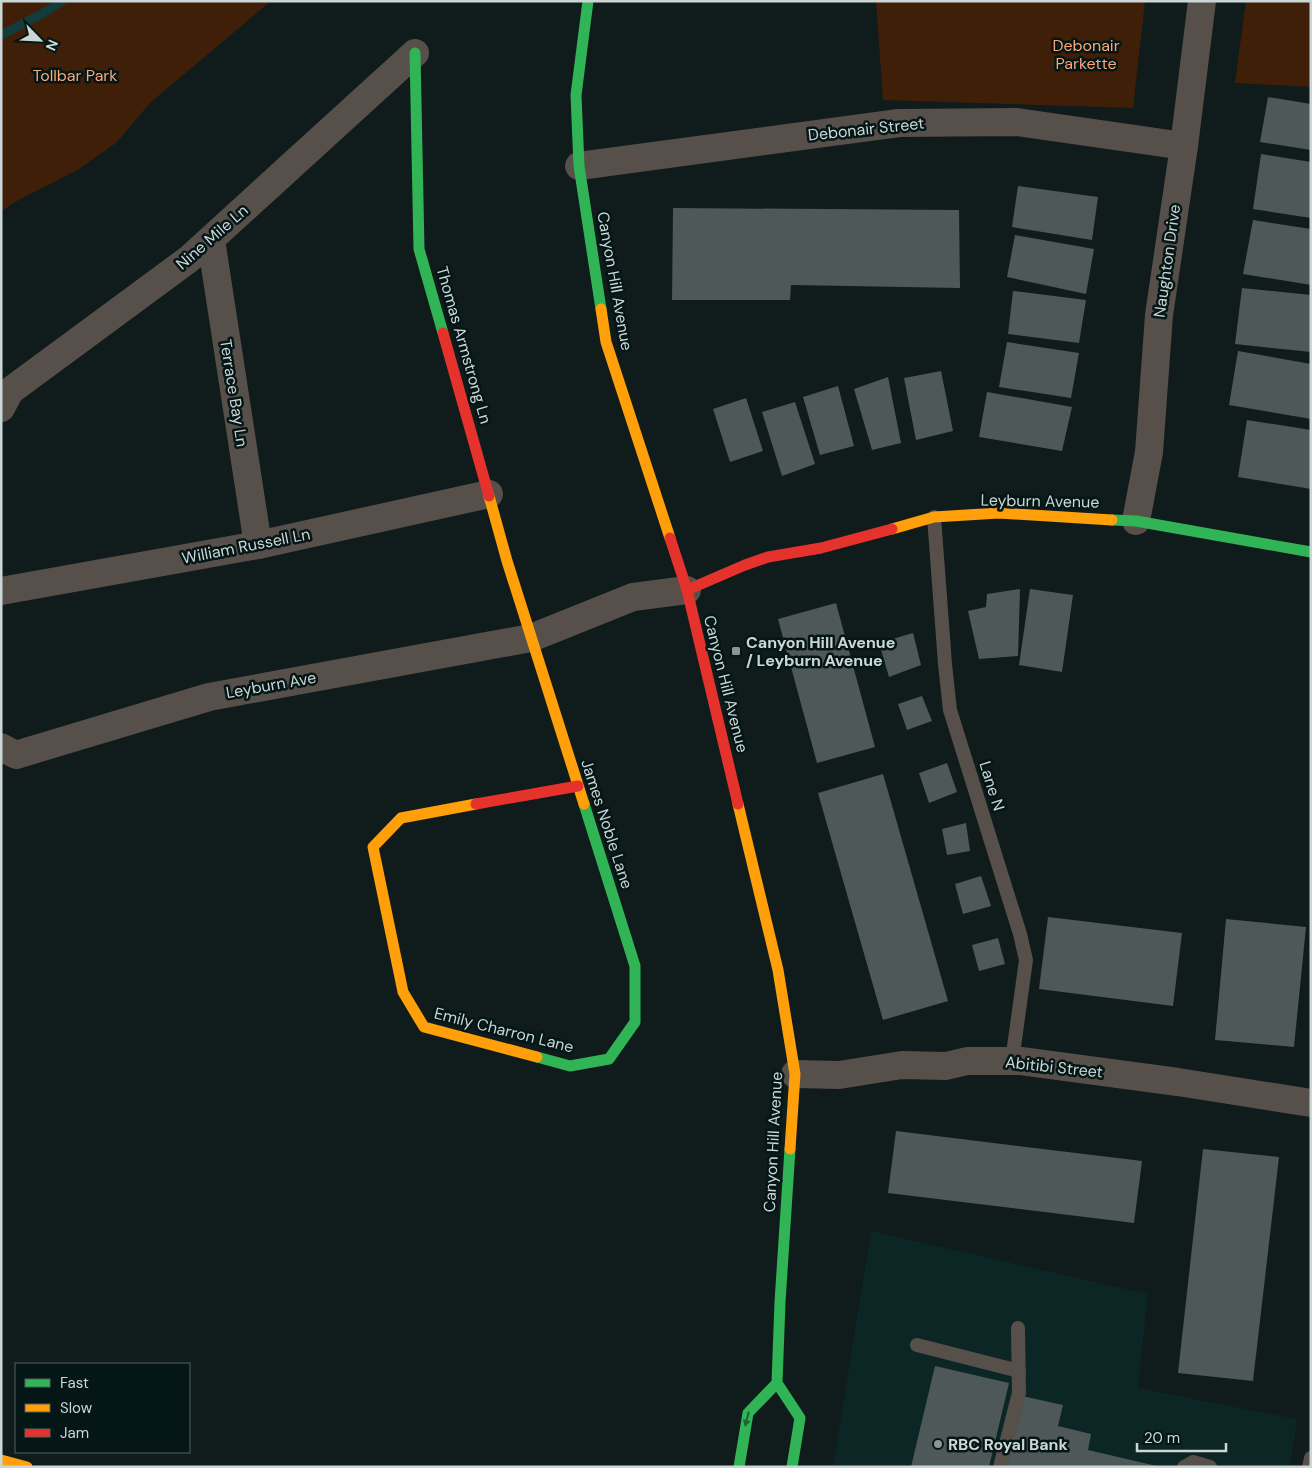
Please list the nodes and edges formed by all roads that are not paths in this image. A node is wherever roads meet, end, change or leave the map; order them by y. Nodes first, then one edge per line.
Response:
1 (588, 1) edge
2 (1202, 1) edge
3 (415, 53) joint
4 (1184, 146) junction
5 (579, 166) junction
6 (210, 240) junction
7 (1, 408) edge
8 (489, 494) junction
9 (934, 517) junction
10 (1136, 520) junction
11 (258, 545) junction
12 (1311, 552) edge
13 (687, 590) junction
14 (1, 591) edge
15 (531, 638) junction
16 (9, 751) edge
17 (578, 786) junction
18 (635, 1022) joint
19 (1012, 1061) junction
20 (795, 1074) junction
21 (1311, 1103) edge
22 (1018, 1328) dead end
23 (917, 1346) dead end
24 (1019, 1371) junction
25 (777, 1382) junction
26 (1311, 1458) edge
27 (1, 1460) edge
28 (27, 1467) edge
29 (739, 1467) edge
30 (792, 1467) edge
31 (1000, 1467) edge
32 (1184, 1467) edge
33 (1210, 1467) edge
34 (1309, 1467) edge

1 - 5 street, Canyon Hill Avenue
2 - 4 street, Naughton Drive
3 - 6 street, Nine Mile Ln
3 - 8 street, Thomas Armstrong Ln
4 - 5 street, Debonair Street
4 - 10 street, Naughton Drive
5 - 13 street, Canyon Hill Avenue
6 - 7 street, Nine Mile Ln
6 - 11 street, Terrace Bay Ln
8 - 11 street, William Russell Ln
8 - 15 street, Thomas Armstrong Ln
9 - 10 street, Leyburn Avenue
9 - 13 street, Leyburn Avenue
9 - 19 lane, Lane N
10 - 12 street, Leyburn Avenue
11 - 14 street, William Russell Ln
13 - 15 street, Leyburn Ave
13 - 20 street, Canyon Hill Avenue
15 - 16 street, Leyburn Ave
15 - 17 street, James Noble Lane
17 - 18 street, James Noble Lane
17 - 18 street, Emily Charron Lane
19 - 20 street, Abitibi Street
19 - 21 street, Abitibi Street
20 - 25 street, Canyon Hill Avenue
22 - 24 lane
23 - 24 lane
24 - 31 lane
25 -> 29 street
25 - 30 street
26 - 34 lane
27 - 28 street
32 - 33 lane

